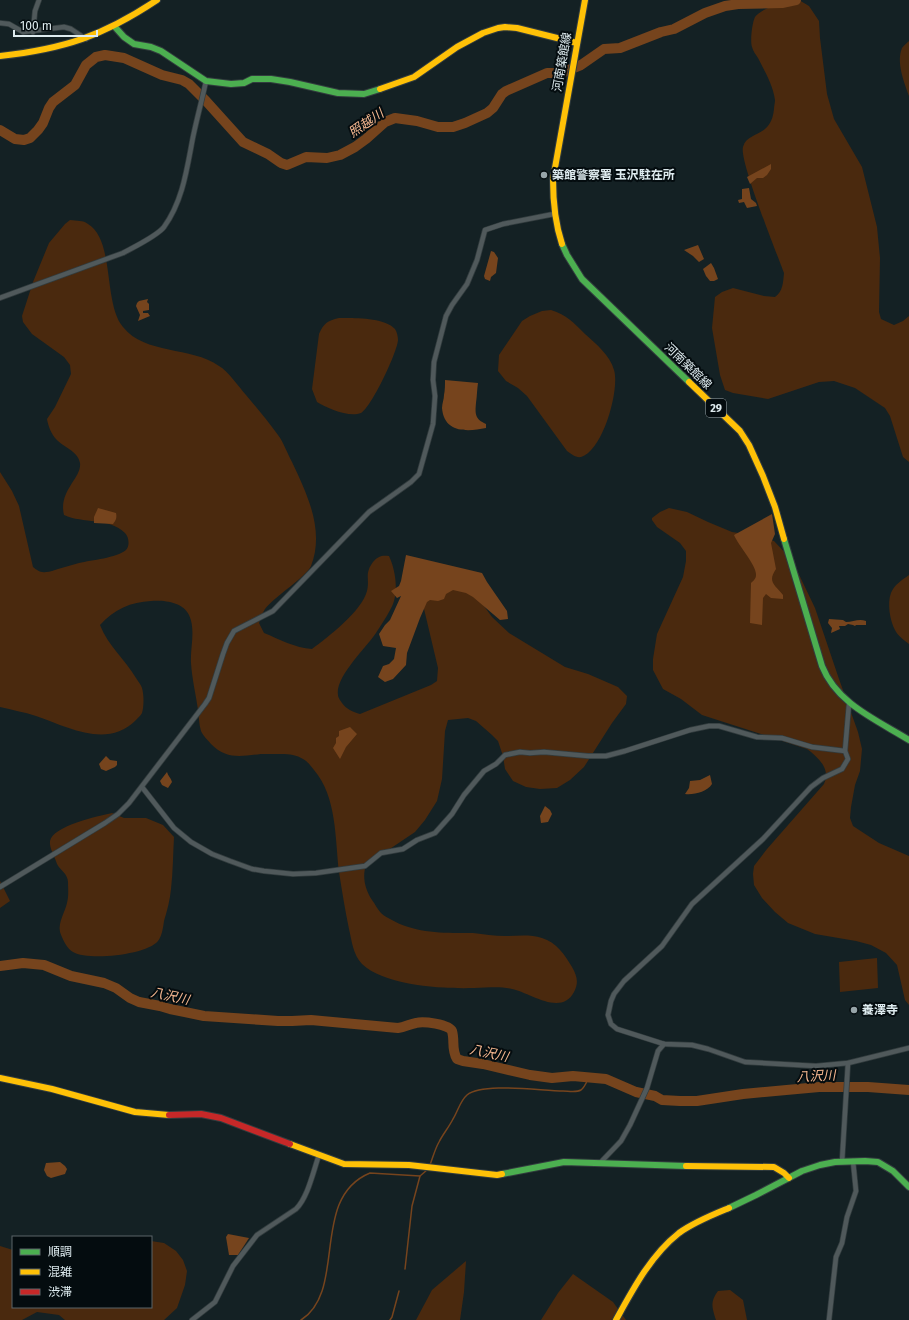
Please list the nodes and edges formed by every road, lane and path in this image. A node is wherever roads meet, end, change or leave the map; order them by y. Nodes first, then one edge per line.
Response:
1 (39, 0) edge
2 (157, 0) edge
3 (585, 0) edge
4 (0, 23) edge
5 (115, 27) junction
6 (33, 32) junction
7 (86, 39) junction
8 (577, 44) junction
9 (0, 56) edge
10 (206, 81) junction
11 (554, 214) junction
12 (0, 298) edge
13 (849, 704) junction
14 (909, 740) edge
15 (845, 751) junction
16 (142, 787) junction
17 (0, 887) edge
18 (664, 1044) junction
19 (909, 1048) edge
20 (848, 1063) junction
21 (0, 1078) edge
22 (319, 1155) junction
23 (853, 1161) junction
24 (601, 1162) junction
25 (842, 1162) junction
26 (788, 1178) junction
27 (909, 1187) edge
28 (192, 1320) edge
29 (616, 1320) edge
30 (829, 1320) edge

1 - 6 street
2 - 5 street
3 - 8 street, 河南築館線 / 29
4 - 6 street
5 - 7 street
5 - 10 street
6 - 7 street
7 - 9 street
8 - 10 street
8 - 11 street, 河南築館線 / 29
10 - 12 street
11 - 13 street, 河南築館線 / 29
11 - 16 street
13 - 14 street, 河南築館線 / 29
13 - 15 street
15 - 16 street
15 - 18 street
16 - 17 street
18 - 20 street
18 - 24 street
19 - 20 street
20 - 25 street
21 - 22 street
22 - 24 street
22 - 28 street
23 - 25 street
23 - 27 street
23 - 30 street
24 - 26 street
25 - 26 street
26 - 29 street

